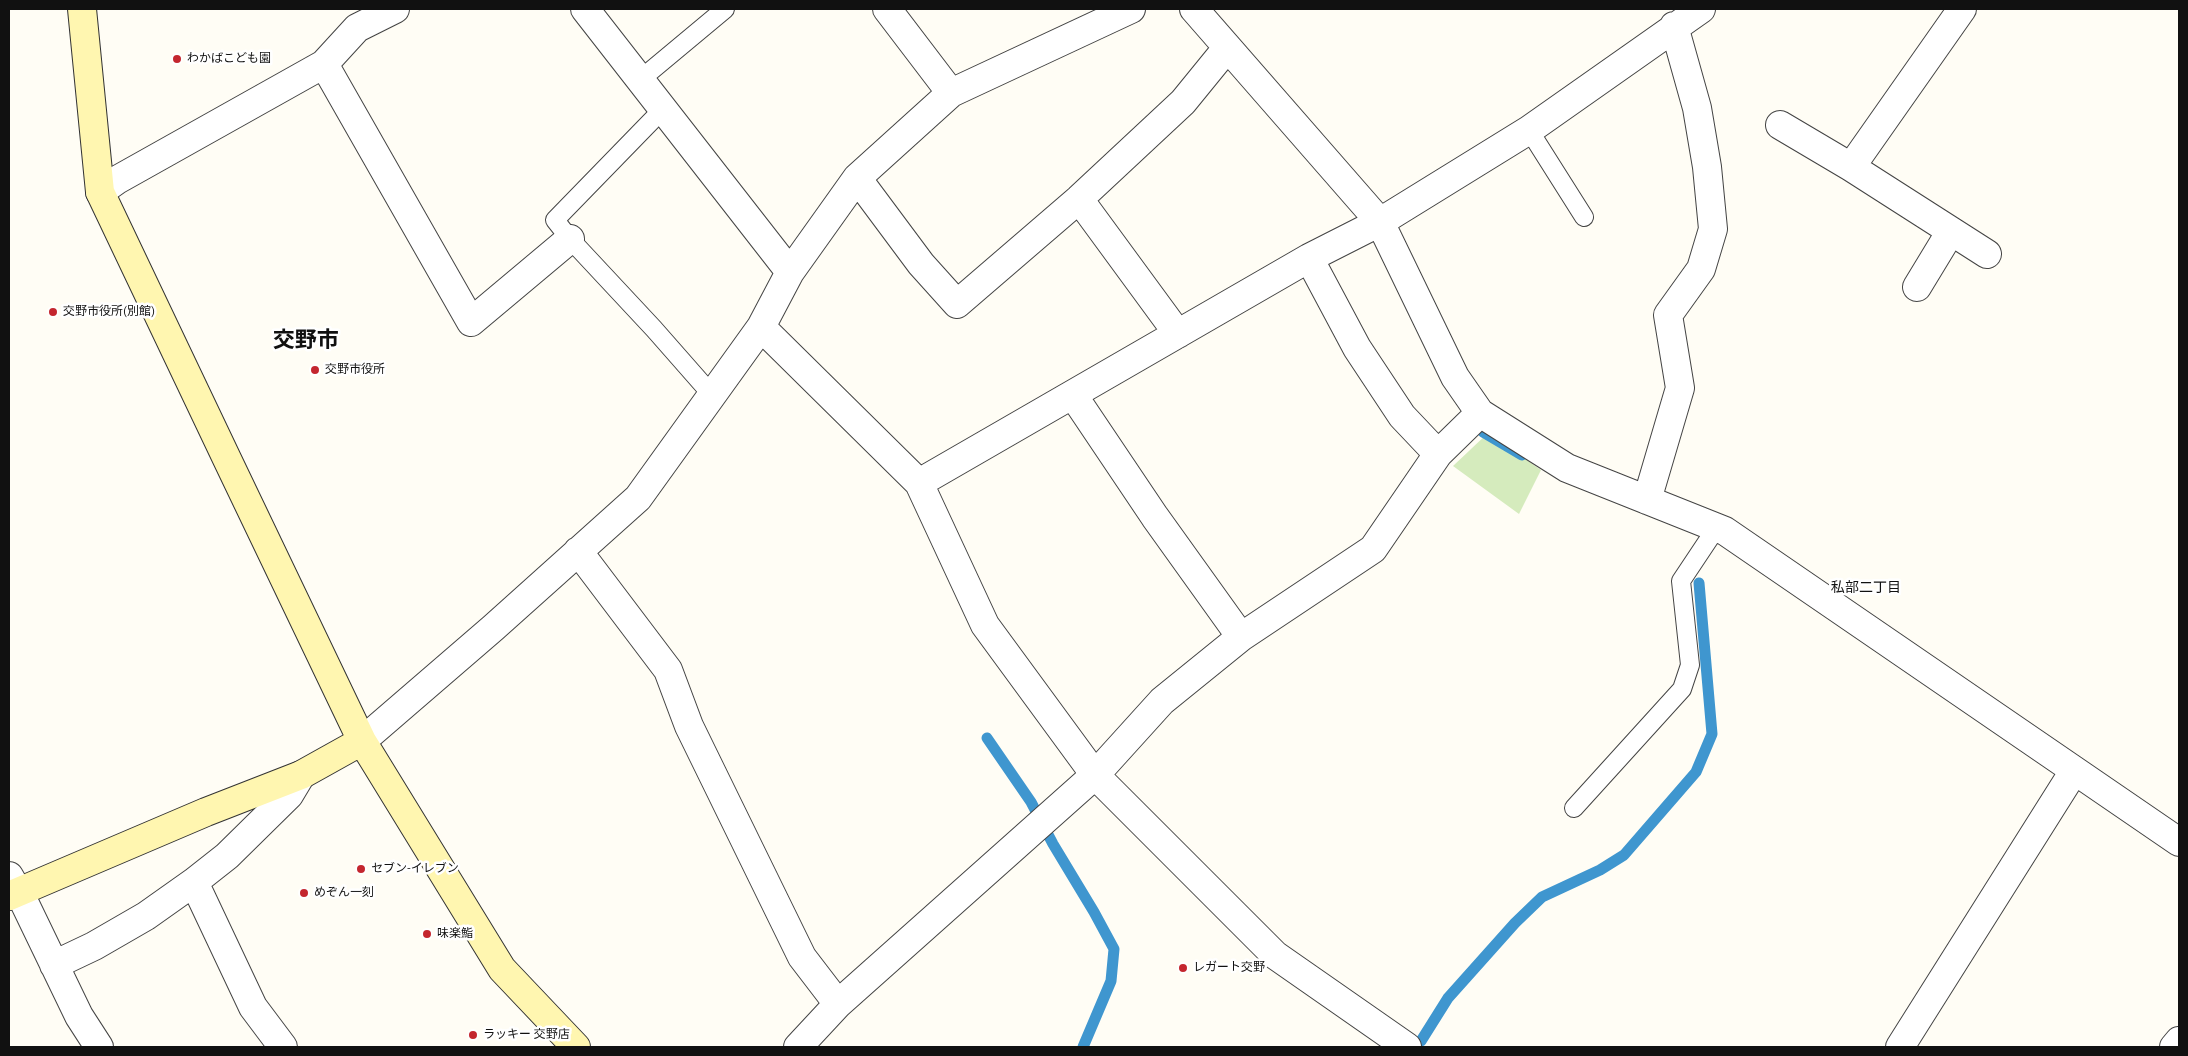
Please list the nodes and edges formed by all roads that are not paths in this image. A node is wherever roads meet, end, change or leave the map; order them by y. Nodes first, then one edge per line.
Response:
1 (82, 9) edge
2 (395, 9) edge
3 (585, 9) edge
4 (725, 9) edge
5 (887, 9) edge
6 (1131, 9) edge
7 (1194, 9) edge
8 (1701, 9) edge
9 (1962, 9) edge
10 (351, 18) edge
11 (1674, 26) junction
12 (1227, 48) junction
13 (324, 64) junction
14 (641, 79) junction
15 (951, 93) junction
16 (663, 109) junction
17 (1780, 125) dead end
18 (1529, 130) junction
19 (1851, 167) junction
20 (857, 178) junction
21 (100, 192) junction
22 (1079, 199) junction
23 (1584, 217) dead end
24 (1380, 222) junction
25 (1952, 231) junction
26 (570, 239) junction
27 (1987, 254) dead end
28 (1309, 258) junction
29 (790, 272) junction
30 (1917, 287) dead end
31 (761, 327) junction
32 (1178, 334) junction
33 (712, 395) junction
34 (1073, 395) junction
35 (1480, 413) junction
36 (1438, 454) junction
37 (919, 483) junction
38 (1647, 500) junction
39 (1717, 526) junction
40 (578, 551) junction
41 (1241, 637) junction
42 (362, 741) junction
43 (2074, 771) junction
44 (301, 775) junction
45 (1095, 775) junction
46 (1574, 808) dead end
47 (2179, 842) edge
48 (194, 882) junction
49 (12, 888) edge
50 (54, 965) junction
51 (838, 1004) junction
52 (2179, 1041) edge
53 (90, 1044) edge
54 (283, 1047) edge
55 (576, 1047) edge
56 (798, 1047) edge
57 (1407, 1047) edge
58 (1900, 1047) edge
59 (2174, 1047) edge

1 - 21 street
2 - 10 street
3 - 14 street
4 - 14 lane
5 - 15 street
6 - 15 street
7 - 12 street
8 - 11 street
9 - 19 street
10 - 13 street
11 - 18 street
11 - 38 street
12 - 22 street
12 - 24 street
13 - 21 street
13 - 26 street
14 - 16 street
15 - 20 street
16 - 26 lane
16 - 29 street
17 - 19 street
18 - 23 lane
18 - 24 street
19 - 25 street
20 - 22 street
20 - 29 street
21 - 42 street
22 - 32 street
24 - 28 street
24 - 35 street
25 - 27 street
25 - 30 street
26 - 33 lane
28 - 32 street
28 - 36 street
29 - 31 street
31 - 33 street
31 - 37 street
32 - 34 street
33 - 40 street
34 - 37 street
34 - 41 street
35 - 36 street
35 - 38 street
36 - 41 street
37 - 45 street
38 - 39 street
39 - 43 street
39 - 46 lane
40 - 42 street
40 - 51 street
41 - 45 street
42 - 44 street
42 - 55 street
43 - 47 street
43 - 58 street
44 - 48 street
44 - 49 street
45 - 51 street
45 - 57 street
48 - 50 street
48 - 54 street
49 - 50 street
50 - 53 street
51 - 56 street
52 - 59 street

